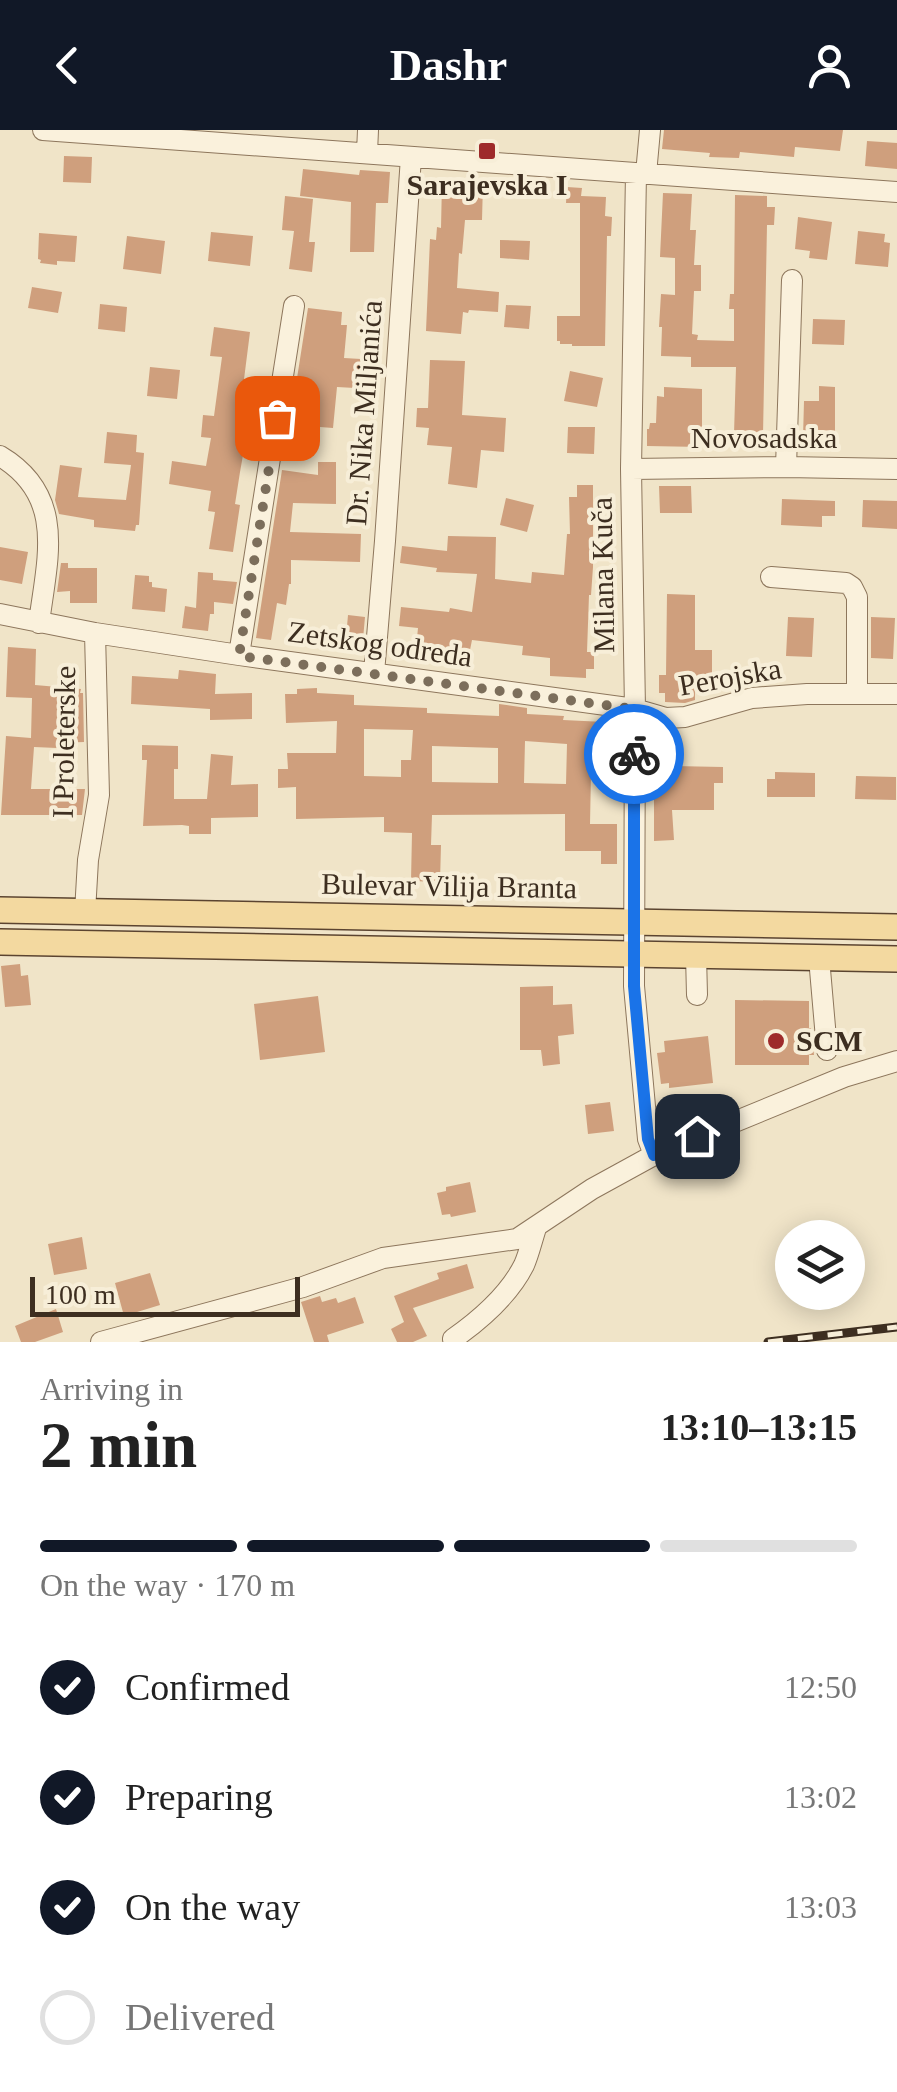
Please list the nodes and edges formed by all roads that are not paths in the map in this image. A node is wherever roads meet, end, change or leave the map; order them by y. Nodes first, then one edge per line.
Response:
1 (42, 130) edge
2 (368, 130) edge
3 (650, 130) edge
4 (367, 153) junction
5 (412, 157) junction
6 (641, 174) junction
7 (897, 192) edge
8 (792, 280) dead end
9 (294, 306) dead end
10 (0, 456) edge
11 (786, 467) junction
12 (631, 469) junction
13 (897, 469) edge
14 (771, 577) dead end
15 (0, 614) edge
16 (39, 623) junction
17 (95, 633) junction
18 (239, 656) junction
19 (374, 672) junction
20 (857, 694) junction
21 (897, 694) edge
22 (634, 709) junction
23 (0, 910) edge
24 (85, 912) junction
25 (634, 922) junction
26 (897, 927) edge
27 (0, 942) edge
28 (634, 954) junction
29 (696, 955) junction
30 (819, 958) junction
31 (897, 959) edge
32 (696, 995) dead end
33 (827, 1050) dead end
34 (897, 1061) edge
35 (654, 1155) junction
36 (536, 1228) junction
37 (453, 1339) dead end
38 (101, 1342) edge

1 - 4 street
2 - 4 street
3 - 6 street, Milana Kuča
4 - 5 street
5 - 6 street
5 - 19 street, Dr. Nika Miljanića
6 - 7 street
6 - 12 street, Milana Kuča
8 - 11 street
9 - 18 street
10 - 16 street
11 - 12 street, Novosadska
11 - 13 street, Novosadska
12 - 22 street, Milana Kuča
14 - 20 street
15 - 16 street, Zetskog odreda
16 - 17 street, Zetskog odreda
17 - 18 street, Zetskog odreda
17 - 24 street, I Proleterske
18 - 19 street, Zetskog odreda
19 - 22 street, Zetskog odreda
20 - 21 street, Perojska
20 - 22 street, Perojska
22 - 25 street, Milana Kuča
23 - 24 main road, Bulevar Vilija Branta
24 - 25 main road, Bulevar Vilija Branta
25 - 26 main road, Bulevar Vilija Branta
25 - 28 street, Milana Kuča
27 - 28 main road
28 - 29 main road
28 - 35 street, Milana Kuča
29 - 30 main road
29 - 32 street
30 - 31 main road
30 - 33 street
34 - 35 street
35 - 36 street
36 - 37 street
36 - 38 street

